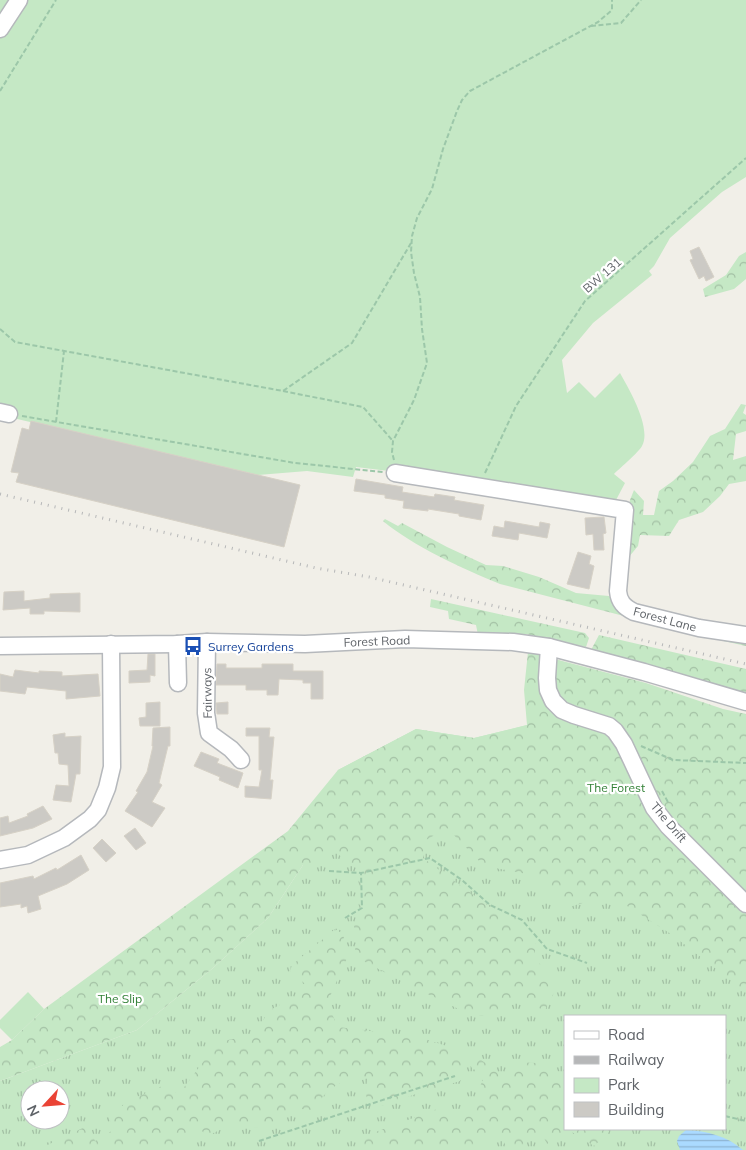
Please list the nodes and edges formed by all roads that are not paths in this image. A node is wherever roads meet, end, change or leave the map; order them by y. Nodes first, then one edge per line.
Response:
1 (20, 0) edge
2 (0, 29) edge
3 (395, 473) road end
4 (746, 635) edge
5 (207, 642) junction
6 (111, 644) junction
7 (177, 644) junction
8 (0, 646) edge
9 (549, 647) junction
10 (178, 683) dead end
11 (742, 701) edge
12 (241, 760) dead end
13 (0, 860) edge
14 (746, 904) edge

1 - 2 street
3 - 4 street, Forest Lane
5 - 7 street, Forest Road
5 - 9 street, Forest Road
5 - 12 street, Fairways
6 - 7 street, Forest Road
6 - 8 street, Forest Road
6 - 13 street
7 - 10 street
9 - 11 street, Forest Road
9 - 14 street, The Drift

